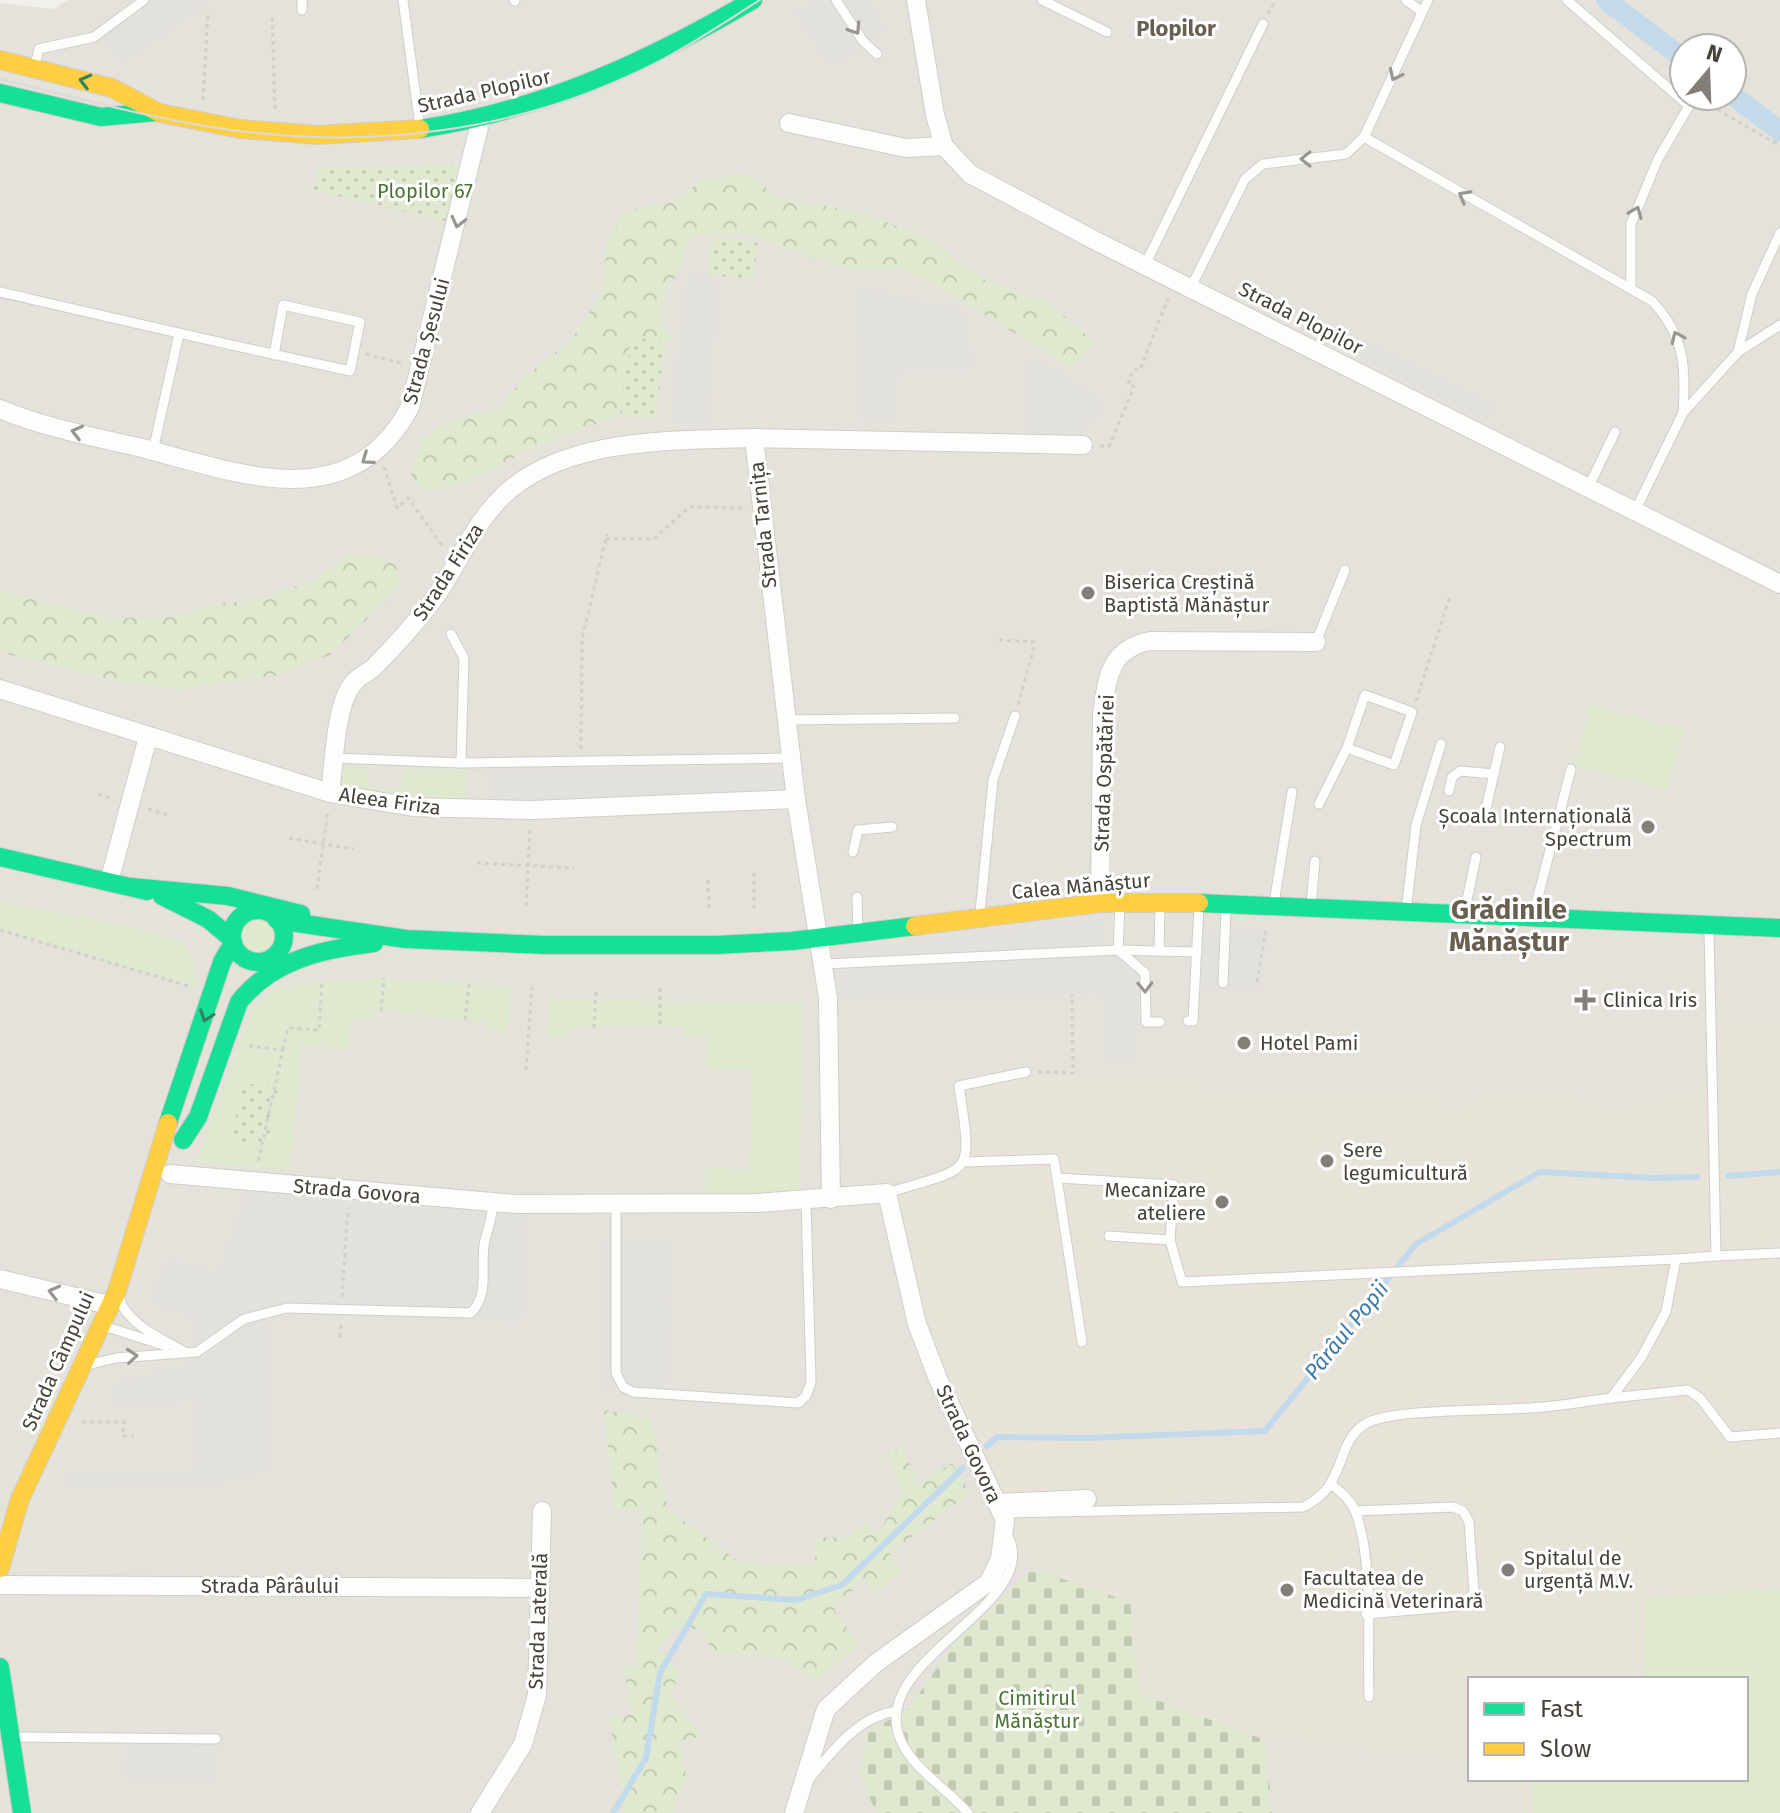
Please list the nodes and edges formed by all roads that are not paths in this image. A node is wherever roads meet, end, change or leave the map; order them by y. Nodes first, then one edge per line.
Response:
1 (144, 0) edge
2 (403, 0) edge
3 (753, 0) edge
4 (836, 0) edge
5 (916, 0) edge
6 (1042, 0) edge
7 (1406, 0) edge
8 (1428, 0) edge
9 (1567, 0) edge
10 (1421, 11) junction
11 (1263, 24) dead end
12 (1107, 32) dead end
13 (877, 54) dead end
14 (0, 60) edge
15 (34, 68) junction
16 (0, 93) edge
17 (156, 112) junction
18 (481, 119) junction
19 (789, 123) dead end
20 (420, 130) junction
21 (1364, 137) junction
22 (944, 146) junction
23 (1780, 233) edge
24 (1145, 265) junction
25 (1183, 284) junction
26 (1631, 289) junction
27 (0, 292) edge
28 (1780, 325) edge
29 (179, 334) junction
30 (1738, 352) junction
31 (274, 355) junction
32 (0, 409) edge
33 (1683, 413) junction
34 (1615, 432) dead end
35 (754, 438) junction
36 (1083, 445) dead end
37 (153, 451) junction
38 (1588, 488) junction
39 (1635, 511) junction
40 (1345, 570) dead end
41 (1780, 584) edge
42 (451, 634) dead end
43 (1316, 642) joint
44 (0, 689) edge
45 (1015, 716) road end
46 (955, 718) dead end
47 (786, 720) junction
48 (148, 737) junction
49 (1441, 744) dead end
50 (1500, 747) dead end
51 (1347, 748) junction
52 (335, 758) junction
53 (791, 758) junction
54 (461, 763) junction
55 (1571, 769) dead end
56 (1494, 774) junction
57 (1449, 791) dead end
58 (1292, 792) dead end
59 (330, 793) junction
60 (796, 799) junction
61 (1319, 804) dead end
62 (1485, 813) dead end
63 (892, 827) dead end
64 (853, 852) dead end
65 (0, 857) edge
66 (1476, 857) dead end
67 (1315, 861) dead end
68 (109, 882) junction
69 (131, 887) junction
70 (151, 891) junction
71 (857, 897) dead end
72 (1160, 901) junction
73 (1199, 901) junction
74 (1120, 902) junction
75 (1100, 903) junction
76 (1226, 903) junction
77 (1310, 908) junction
78 (251, 911) junction
79 (1270, 913) junction
80 (1406, 914) junction
81 (1464, 917) junction
82 (980, 918) junction
83 (1532, 919) junction
84 (277, 920) junction
85 (1709, 926) junction
86 (1780, 928) edge
87 (858, 933) junction
88 (386, 938) junction
89 (819, 938) junction
90 (406, 939) junction
91 (233, 941) junction
92 (1118, 950) junction
93 (1159, 951) junction
94 (1197, 952) junction
95 (270, 958) junction
96 (824, 964) junction
97 (1223, 983) dead end
98 (1188, 1021) dead end
99 (1160, 1022) dead end
100 (1026, 1072) road end
101 (183, 1140) junction
102 (965, 1162) junction
103 (170, 1174) junction
104 (1058, 1178) junction
105 (887, 1193) junction
106 (831, 1199) junction
107 (806, 1201) junction
108 (493, 1203) junction
109 (616, 1204) junction
110 (143, 1218) junction
111 (1109, 1236) dead end
112 (1170, 1240) junction
113 (1780, 1253) edge
114 (1716, 1256) junction
115 (1676, 1259) junction
116 (0, 1279) edge
117 (116, 1285) junction
118 (109, 1305) junction
119 (100, 1325) junction
120 (1082, 1342) dead end
121 (185, 1352) junction
122 (80, 1367) junction
123 (1611, 1398) junction
124 (1780, 1433) edge
125 (1332, 1485) junction
126 (1087, 1499) dead end
127 (542, 1511) dead end
128 (1355, 1511) junction
129 (1001, 1516) junction
130 (0, 1568) edge
131 (0, 1585) edge
132 (540, 1588) junction
133 (1366, 1614) junction
134 (0, 1667) edge
135 (1369, 1697) dead end
136 (2, 1700) edge
137 (896, 1711) junction
138 (10, 1737) junction
139 (216, 1739) dead end
140 (799, 1791) junction
141 (22, 1813) edge
142 (480, 1813) edge
143 (794, 1813) edge
144 (968, 1813) edge

1 - 15 lane
2 - 20 lane
3 - 18 main road, Strada Plopilor
4 -> 13 lane
5 - 22 street
6 - 12 lane
7 - 10 lane
8 - 10 lane
26 -> 9 lane
10 -> 21 lane
11 - 24 lane
14 - 15 main road, Strada Plopilor
17 -> 15 main road, Strada Plopilor
16 - 17 main road, Strada Plopilor
17 - 20 main road, Strada Plopilor
18 - 20 main road, Strada Plopilor
18 -> 37 street, Strada Șesului
19 - 22 street
21 -> 25 lane
26 -> 21 lane
22 - 24 street, Strada Plopilor
23 - 30 lane
24 - 25 street, Strada Plopilor
25 - 38 street, Strada Plopilor
33 -> 26 lane
27 - 29 lane
28 - 30 lane
29 - 31 lane
29 - 37 lane
30 - 33 lane
31 - 31 lane
37 -> 32 street, Strada Șesului
33 - 39 lane
34 - 38 lane
35 - 36 street, Strada Tarnița
35 - 47 street, Strada Tarnița
35 - 52 street, Strada Firiza
38 - 39 street, Strada Plopilor
39 - 41 street, Strada Plopilor
40 - 43 lane
42 - 54 lane
43 - 75 street, Strada Ospătăriei
44 - 48 street, Aleea Firiza
45 - 82 lane
46 - 47 lane
47 - 53 street, Strada Tarnița
48 - 59 street, Aleea Firiza
48 - 68 street
49 - 80 lane
50 - 56 lane
51 - 51 lane
51 - 61 lane
52 - 54 lane, Aleea Firiza
52 - 59 street, Strada Firiza
53 - 54 lane, Aleea Firiza
53 - 60 street, Strada Tarnița
55 - 83 lane
56 - 57 lane
56 - 62 lane
58 - 79 lane
59 - 60 street, Aleea Firiza
60 - 89 street, Strada Tarnița
63 - 64 lane
65 - 68 main road, Calea Mănăștur
66 - 81 lane
67 - 77 lane
68 - 69 main road, Calea Mănăștur
69 - 70 main road, Calea Mănăștur
69 - 90 main road
70 - 78 main road, Calea Mănăștur
70 - 91 main road, Calea Mănăștur
71 - 87 lane
72 - 73 main road, Calea Mănăștur
72 - 74 main road, Calea Mănăștur
72 - 93 lane
73 - 76 main road, Calea Mănăștur
73 - 94 lane
74 - 75 main road, Calea Mănăștur
74 - 92 lane
75 - 82 main road, Calea Mănăștur
76 - 79 main road, Calea Mănăștur
76 - 97 lane
77 - 79 main road, Calea Mănăștur
77 - 80 main road, Calea Mănăștur
78 - 84 main road, Calea Mănăștur
78 - 91 main road
80 - 81 main road, Calea Mănăștur
81 - 83 main road, Calea Mănăștur
82 - 87 main road, Calea Mănăștur
83 - 85 main road, Calea Mănăștur
84 - 88 main road, Calea Mănăștur
84 - 95 main road
85 - 86 main road, Calea Mănăștur
85 - 114 lane
87 - 89 main road, Calea Mănăștur
88 - 90 main road, Calea Mănăștur
88 - 95 main road, Calea Mănăștur
89 - 90 main road, Calea Mănăștur
89 - 96 street
90 - 101 main road
91 - 95 main road, Calea Mănăștur
91 -> 110 main road, Strada Câmpului
92 - 93 lane
92 - 96 lane
92 -> 99 lane
93 - 94 lane
94 - 98 lane
95 - 101 main road, Strada Câmpului
96 - 106 street
100 - 102 lane
101 - 103 main road, Strada Câmpului
102 - 104 lane
102 - 105 lane
103 - 108 street, Strada Govora
103 - 110 main road, Strada Câmpului
104 - 112 lane
104 - 120 lane
105 - 106 street, Strada Govora
105 - 129 street, Strada Govora
106 - 107 street, Strada Govora
107 - 109 street, Strada Govora
107 - 109 lane
108 - 109 street, Strada Govora
108 - 121 lane
110 - 117 main road, Strada Câmpului
111 - 112 lane
112 - 115 lane
113 - 114 lane
114 - 115 lane
115 - 123 lane
118 -> 116 street
117 - 118 main road, Strada Câmpului
117 - 121 lane
118 - 119 main road, Strada Câmpului
119 - 121 lane
119 - 122 main road, Strada Câmpului
122 -> 121 lane
122 - 130 main road, Strada Câmpului
123 - 124 lane
123 - 125 lane
125 - 128 lane
125 - 129 lane
126 - 129 street
127 - 132 street, Strada Laterală
128 - 133 lane
128 - 133 lane
129 - 137 lane
129 - 140 street
131 - 132 street, Strada Pârâului
132 - 142 street, Strada Laterală
133 - 135 lane
134 - 136 main road
136 - 138 main road
137 - 140 lane
137 - 144 lane
138 - 139 lane
138 - 141 main road
140 - 143 street

